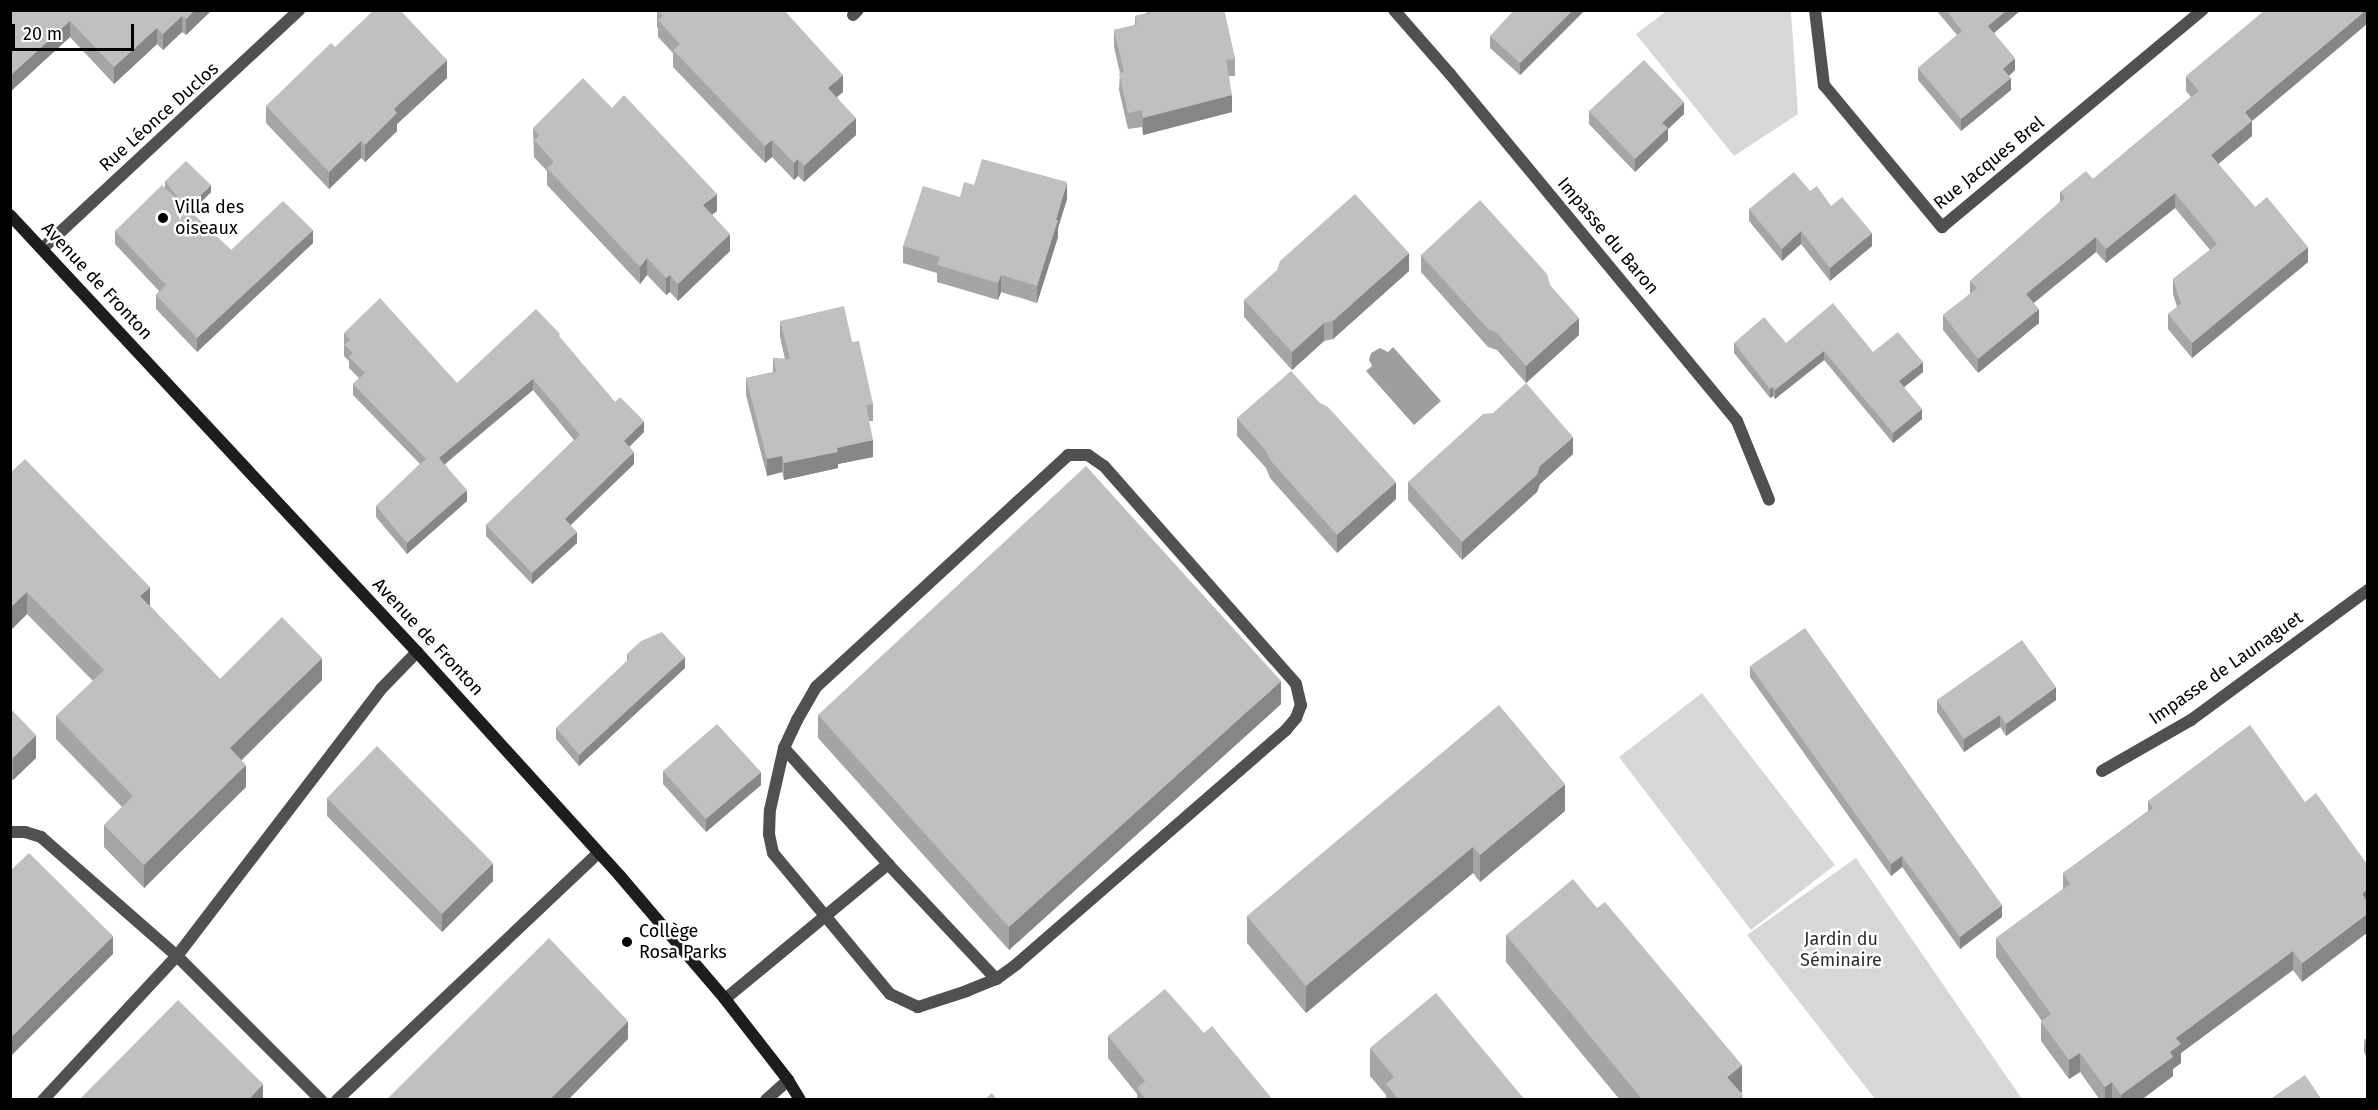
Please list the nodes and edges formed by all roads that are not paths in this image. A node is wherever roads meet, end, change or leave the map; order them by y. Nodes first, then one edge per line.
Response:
1 (299, 10) edge
2 (1394, 10) edge
3 (1815, 10) edge
4 (2202, 10) edge
5 (10, 216) edge
6 (42, 249) junction
7 (1769, 501) dead end
8 (2367, 590) edge
9 (417, 652) junction
10 (784, 748) junction
11 (2102, 771) dead end
12 (10, 832) edge
13 (598, 853) junction
14 (888, 864) junction
15 (825, 914) junction
16 (177, 956) junction
17 (996, 979) junction
18 (725, 999) junction
19 (788, 1080) junction
20 (43, 1100) edge
21 (321, 1100) edge
22 (337, 1100) edge
23 (766, 1100) edge
24 (800, 1100) edge

1 - 6 street, Rue Léonce Duclos
2 - 7 street, Impasse du Baron
3 - 4 street, Rue Jacques Brel
5 - 6 street, Avenue de Fronton
6 - 9 street, Avenue de Fronton
8 - 11 street, Impasse de Launaguet
9 - 13 street, Avenue de Fronton
9 - 16 street
10 - 14 street
10 - 15 street
10 - 17 street
12 - 16 street
13 - 18 street, Avenue de Fronton
13 - 22 street
14 - 15 street
14 - 17 street
15 - 17 street
15 - 18 street
16 - 20 street
16 - 21 street
18 - 19 street, Avenue de Fronton
19 - 23 street
19 - 24 street, Avenue de Fronton

